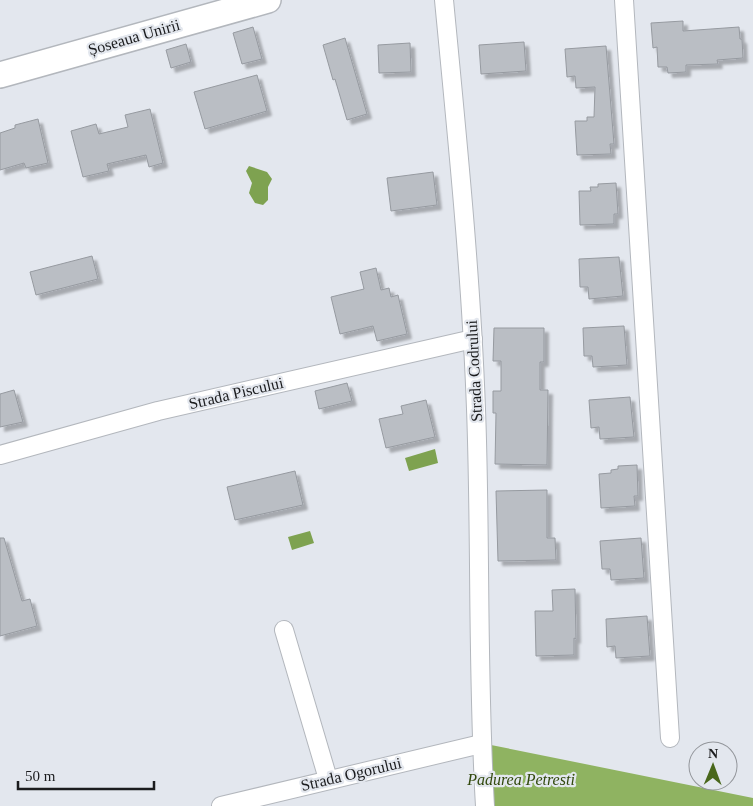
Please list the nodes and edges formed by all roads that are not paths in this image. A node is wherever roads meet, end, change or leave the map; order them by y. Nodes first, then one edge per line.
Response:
1 (268, 0) edge
2 (444, 0) edge
3 (624, 0) edge
4 (0, 75) edge
5 (473, 339) junction
6 (0, 455) edge
7 (284, 630) dead end
8 (670, 738) dead end
9 (481, 744) junction
10 (328, 780) junction
11 (221, 806) edge
12 (485, 806) edge

1 - 4 main road, Șoseaua Unirii
2 - 5 street, Strada Codrului
3 - 8 street
5 - 6 street, Strada Piscului
5 - 9 street, Strada Codrului
7 - 10 street
9 - 10 street, Strada Ogorului
9 - 12 street, Strada Codrului
10 - 11 street, Strada Ogorului

